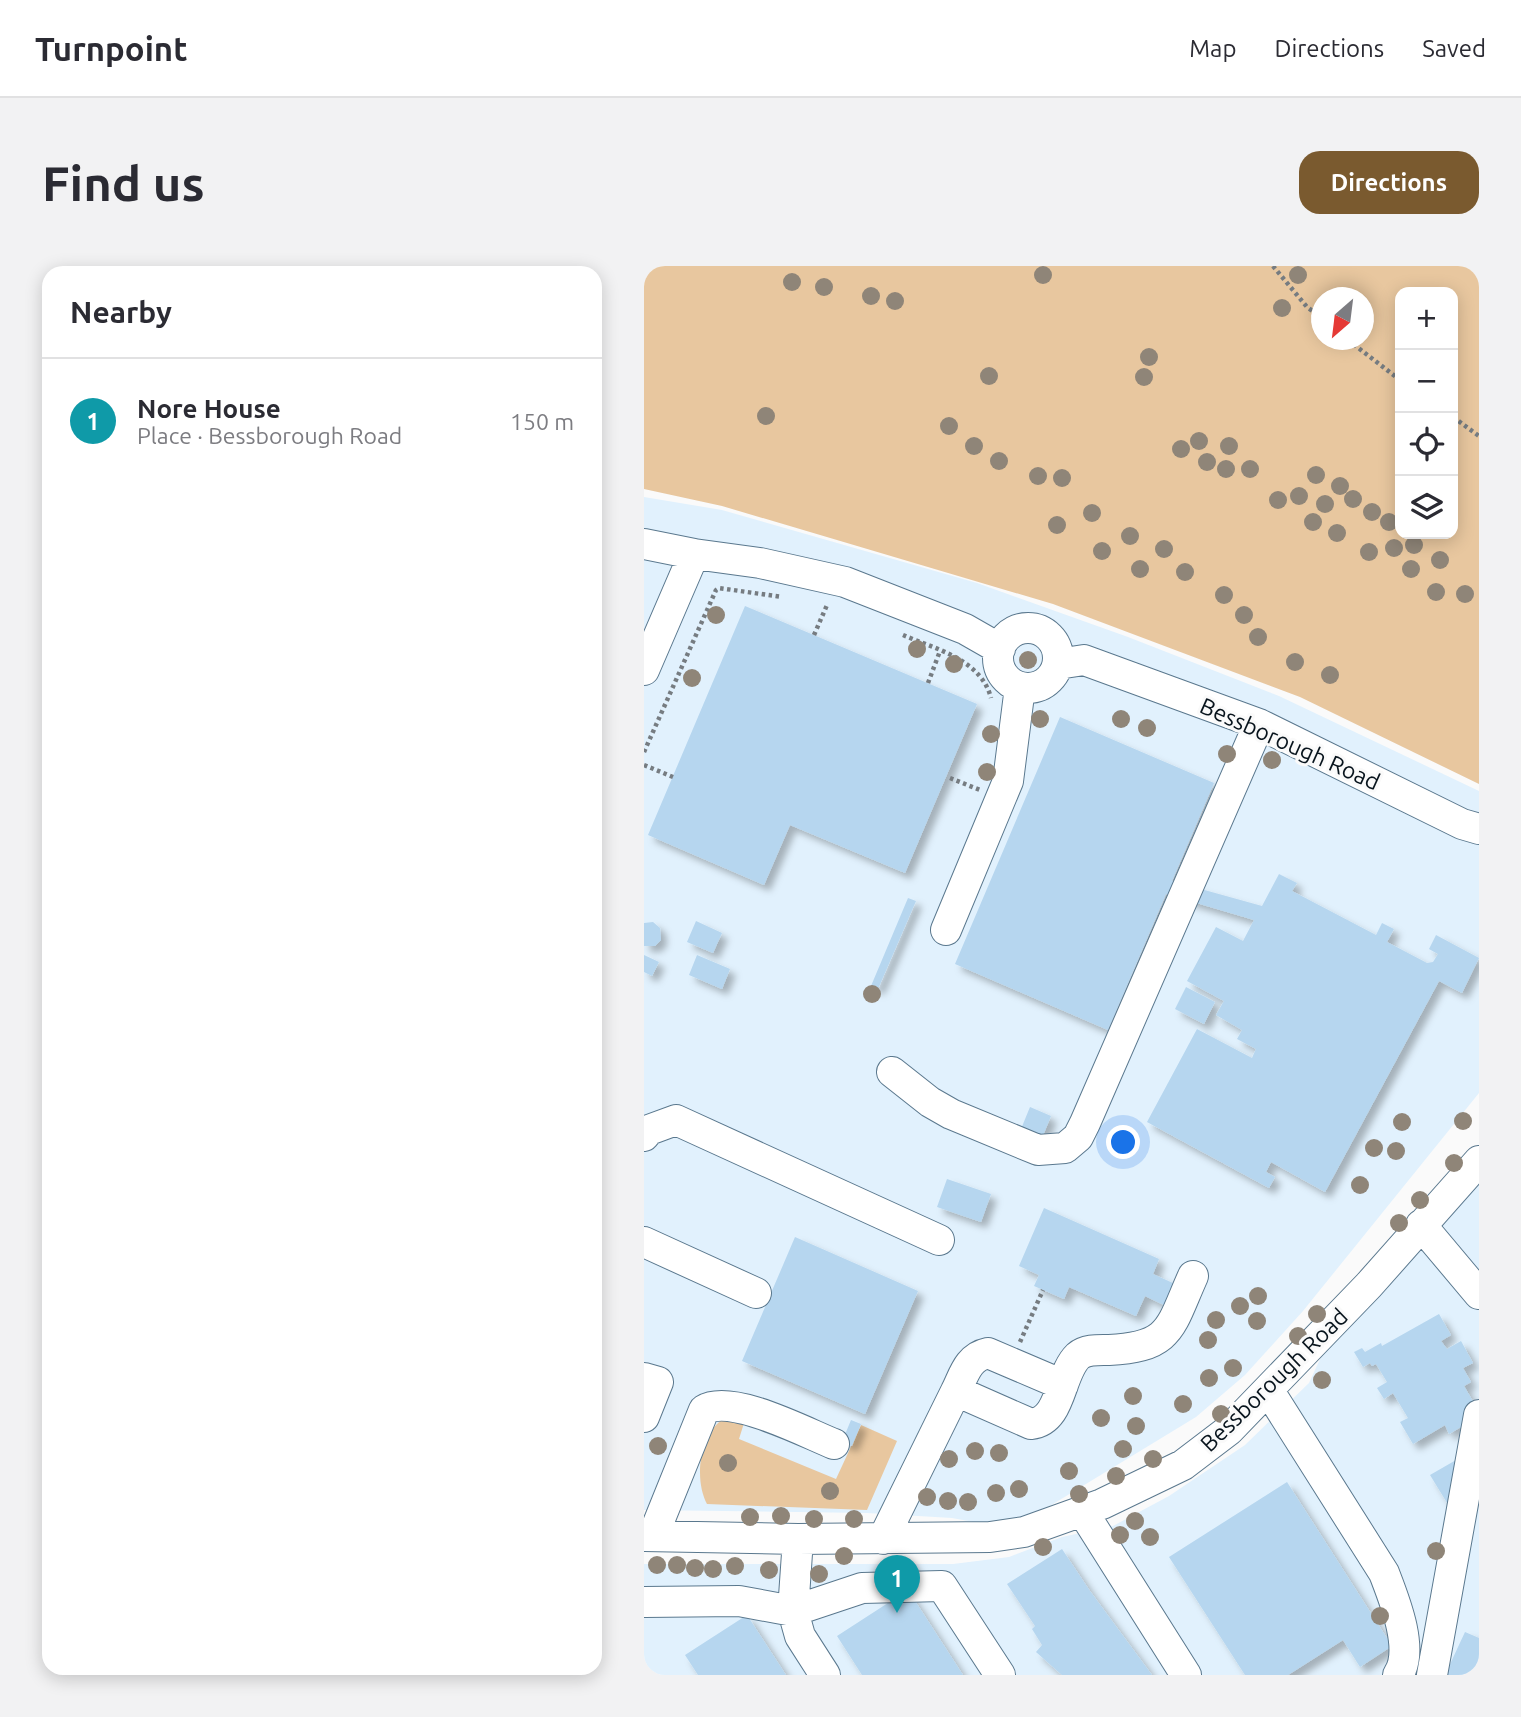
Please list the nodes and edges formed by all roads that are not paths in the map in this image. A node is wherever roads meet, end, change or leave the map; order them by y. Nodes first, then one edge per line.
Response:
1 (644, 544) edge
2 (694, 554) junction
3 (1000, 649) junction
4 (1058, 664) junction
5 (644, 670) edge
6 (1020, 687) junction
7 (1259, 724) junction
8 (1479, 829) edge
9 (946, 930) dead end
10 (892, 1072) dead end
11 (644, 1136) edge
12 (1479, 1161) edge
13 (1421, 1225) junction
14 (939, 1240) dead end
15 (644, 1242) edge
16 (1193, 1276) dead end
17 (756, 1293) dead end
18 (1479, 1294) edge
19 (644, 1378) edge
20 (1063, 1385) junction
21 (956, 1391) junction
22 (1269, 1391) junction
23 (1479, 1415) edge
24 (644, 1417) edge
25 (834, 1444) dead end
26 (1475, 1465) edge
27 (1083, 1512) junction
28 (648, 1536) edge
29 (798, 1539) junction
30 (883, 1539) junction
31 (644, 1602) edge
32 (793, 1611) junction
33 (825, 1675) edge
34 (1000, 1675) edge
35 (1186, 1675) edge
36 (1398, 1675) edge
37 (1433, 1675) edge

1 - 2 street
2 - 3 street
2 - 5 street
3 - 4 street
3 - 6 street
4 - 6 street
4 - 7 street, Bessborough Road
6 - 9 street
7 - 8 street, Bessborough Road
7 - 10 street
11 - 14 street
12 - 13 street, Bessborough Road
13 - 18 street
13 - 22 street, Bessborough Road
15 - 17 street
16 - 20 street
19 - 24 street
20 - 21 street
20 - 21 street
21 - 30 street
22 - 27 street, Bessborough Road
22 - 36 street
23 - 26 street
25 - 28 street
26 - 37 street
27 - 30 street, Bessborough Road
27 - 35 street
28 - 29 street, Bessborough Road
29 - 30 street, Bessborough Road
29 - 32 street
31 - 32 street
32 - 33 street
32 - 34 street

